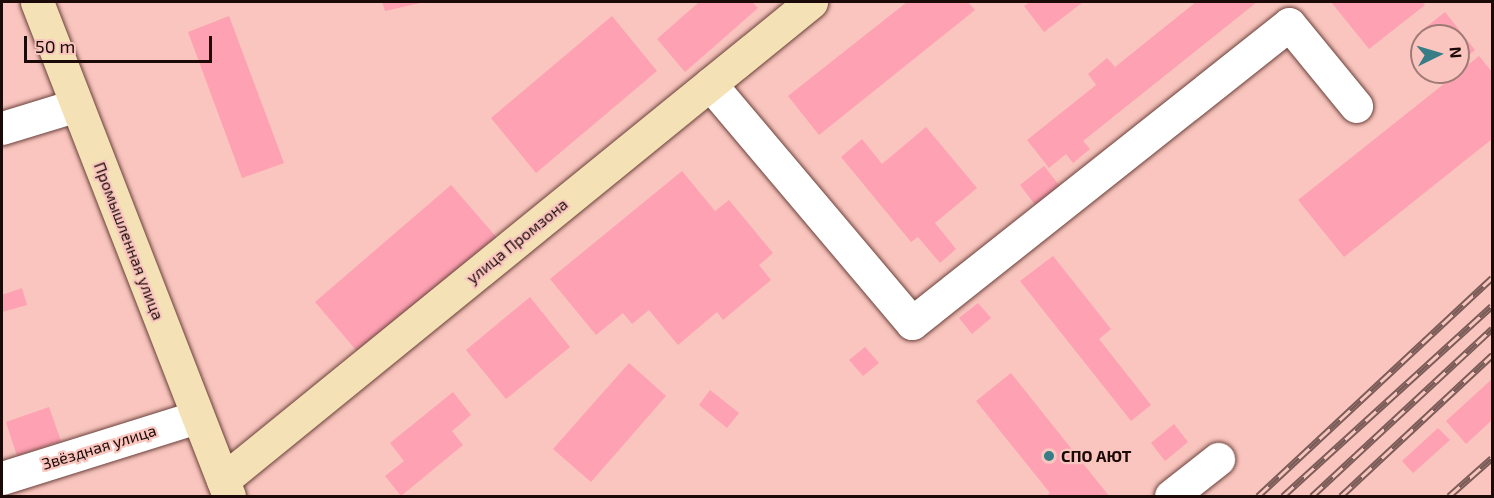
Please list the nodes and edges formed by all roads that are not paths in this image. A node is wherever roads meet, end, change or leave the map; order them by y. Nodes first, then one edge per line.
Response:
1 (37, 2) edge
2 (811, 2) edge
3 (710, 84) junction
4 (77, 105) junction
5 (1356, 106) dead end
6 (2, 128) edge
7 (197, 417) junction
8 (1218, 459) dead end
9 (2, 478) edge
10 (226, 488) edge
11 (1171, 496) edge

1 - 4 main road, Промышленная улица
2 - 3 main road, улица Промзона
3 - 5 street
3 - 10 main road, улица Промзона
4 - 6 street
4 - 7 main road, Промышленная улица
7 - 9 street, Звёздная улица
7 - 10 main road, Промышленная улица
8 - 11 street

